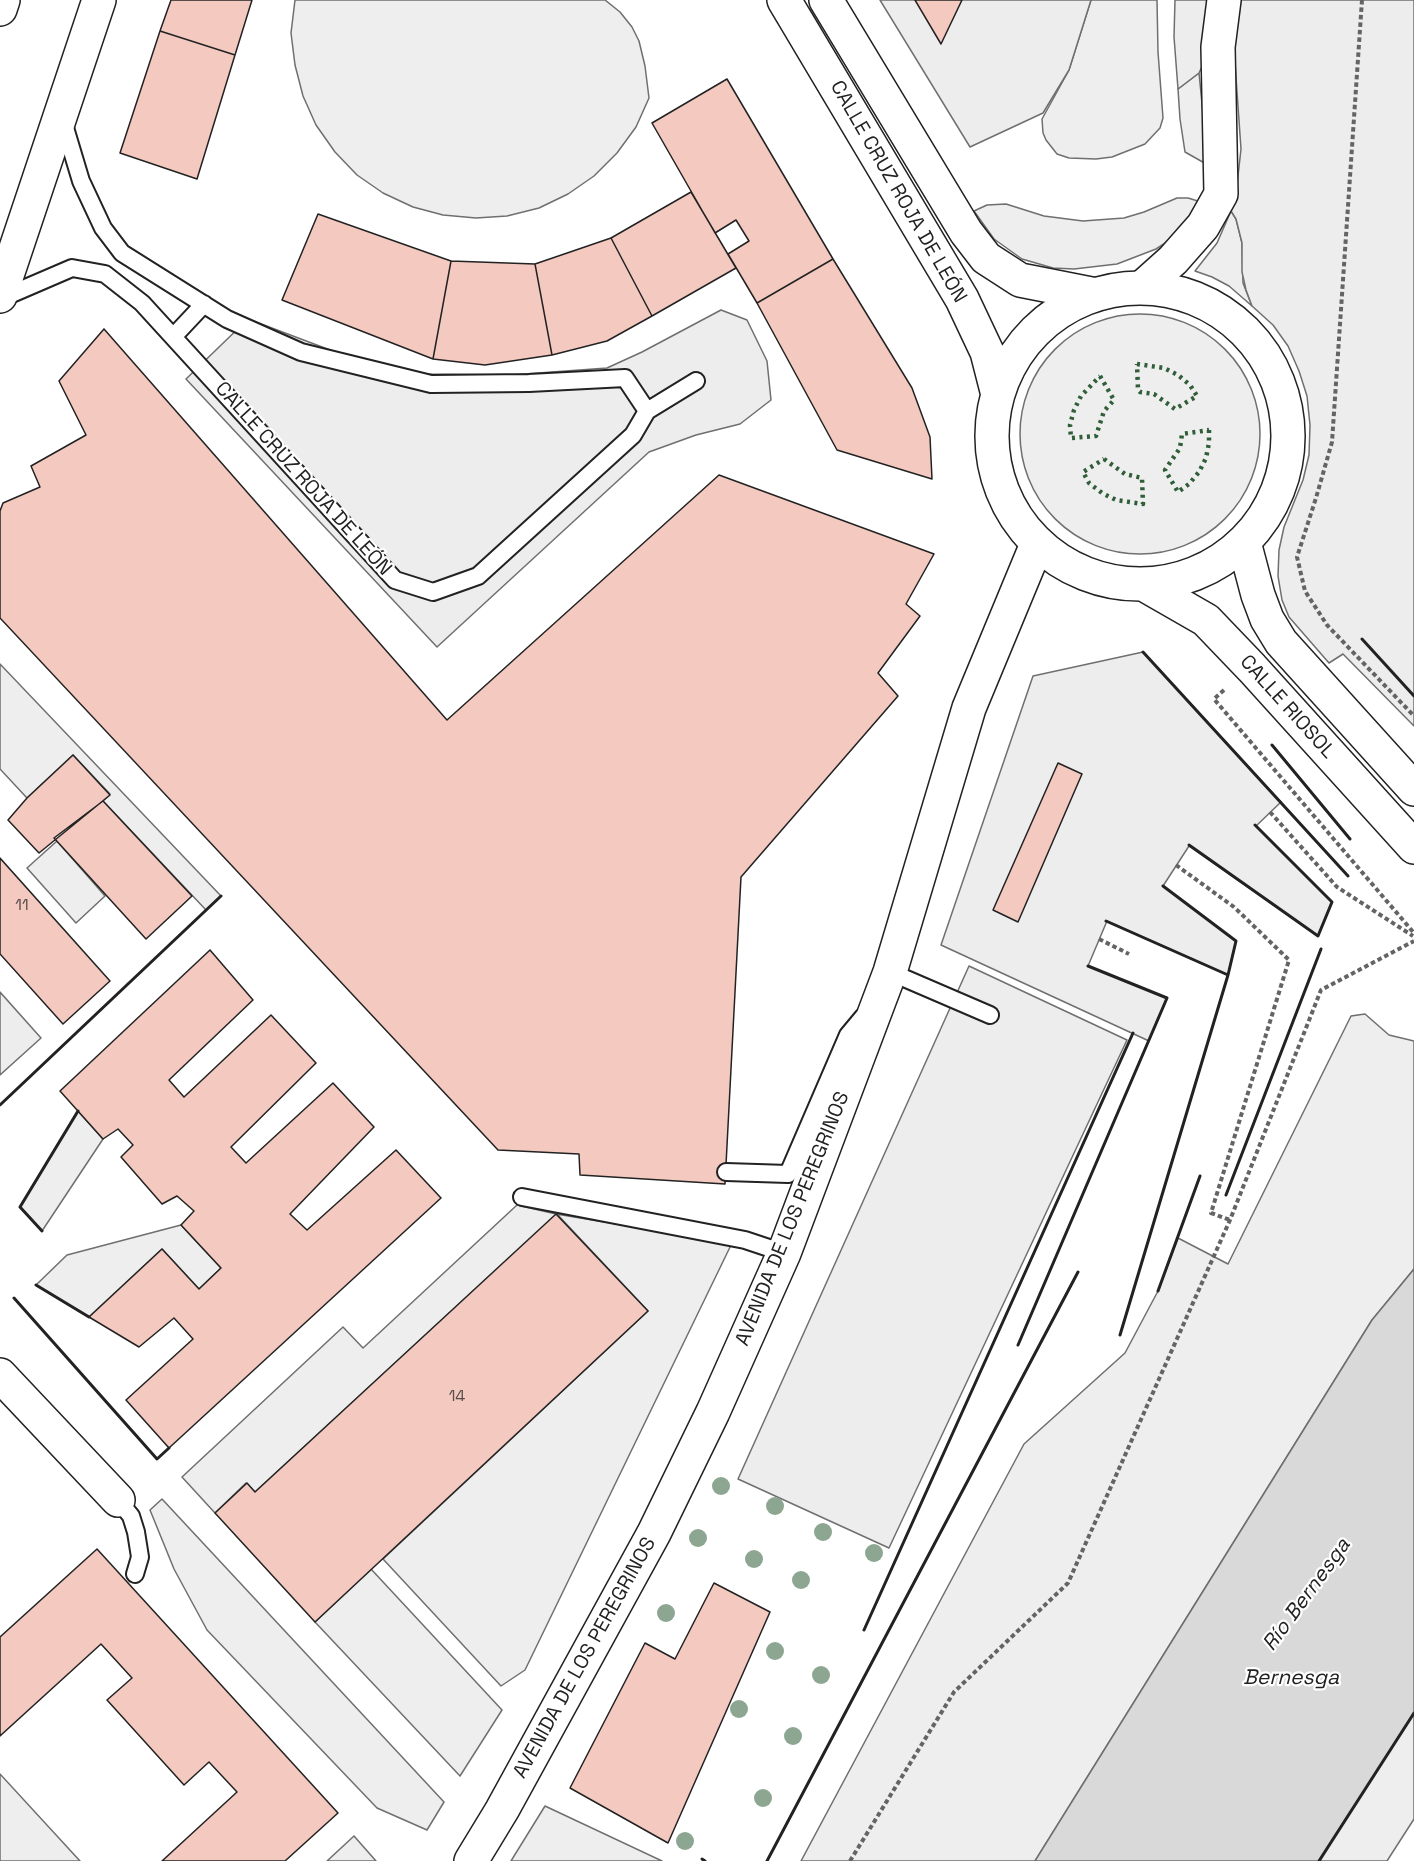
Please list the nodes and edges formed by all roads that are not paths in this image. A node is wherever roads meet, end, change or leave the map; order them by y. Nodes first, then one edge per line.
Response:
1 (3, 0) edge
2 (99, 0) edge
3 (784, 0) edge
4 (826, 0) edge
5 (1224, 0) edge
6 (0, 9) edge
7 (60, 112) junction
8 (1144, 286) junction
9 (1091, 294) junction
10 (0, 297) edge
11 (204, 304) junction
12 (173, 337) junction
13 (696, 381) dead end
14 (997, 391) junction
15 (647, 411) junction
16 (1244, 542) junction
17 (1037, 544) junction
18 (1145, 585) junction
19 (1414, 789) edge
20 (1414, 847) edge
21 (887, 981) junction
22 (990, 1016) dead end
23 (726, 1172) dead end
24 (522, 1197) dead end
25 (784, 1253) junction
26 (0, 1375) edge
27 (118, 1500) joint
28 (135, 1574) dead end
29 (471, 1861) edge

1 - 6 main road
2 - 7 main road
3 - 14 main road, CALLE CRUZ ROJA DE LEÓN
4 - 9 main road, CALLE CRUZ ROJA DE LEÓN
5 - 8 main road
7 - 10 main road
7 - 11 lane
8 - 9 main road
8 - 16 main road
9 - 14 main road
10 - 12 lane, CALLE CRUZ ROJA DE LEÓN
11 - 12 lane
11 - 15 lane
12 - 15 lane, CALLE CRUZ ROJA DE LEÓN
13 - 15 lane
14 - 17 main road
16 - 18 main road
16 - 19 main road, CALLE RIOSOL
17 - 18 main road
17 - 21 main road, AVENIDA DE LOS PEREGRINOS
18 - 20 main road, CALLE RIOSOL
21 - 22 lane
21 - 23 lane
21 - 25 main road, AVENIDA DE LOS PEREGRINOS
24 - 25 lane
25 - 29 main road, AVENIDA DE LOS PEREGRINOS
26 - 27 main road
27 - 28 lane

